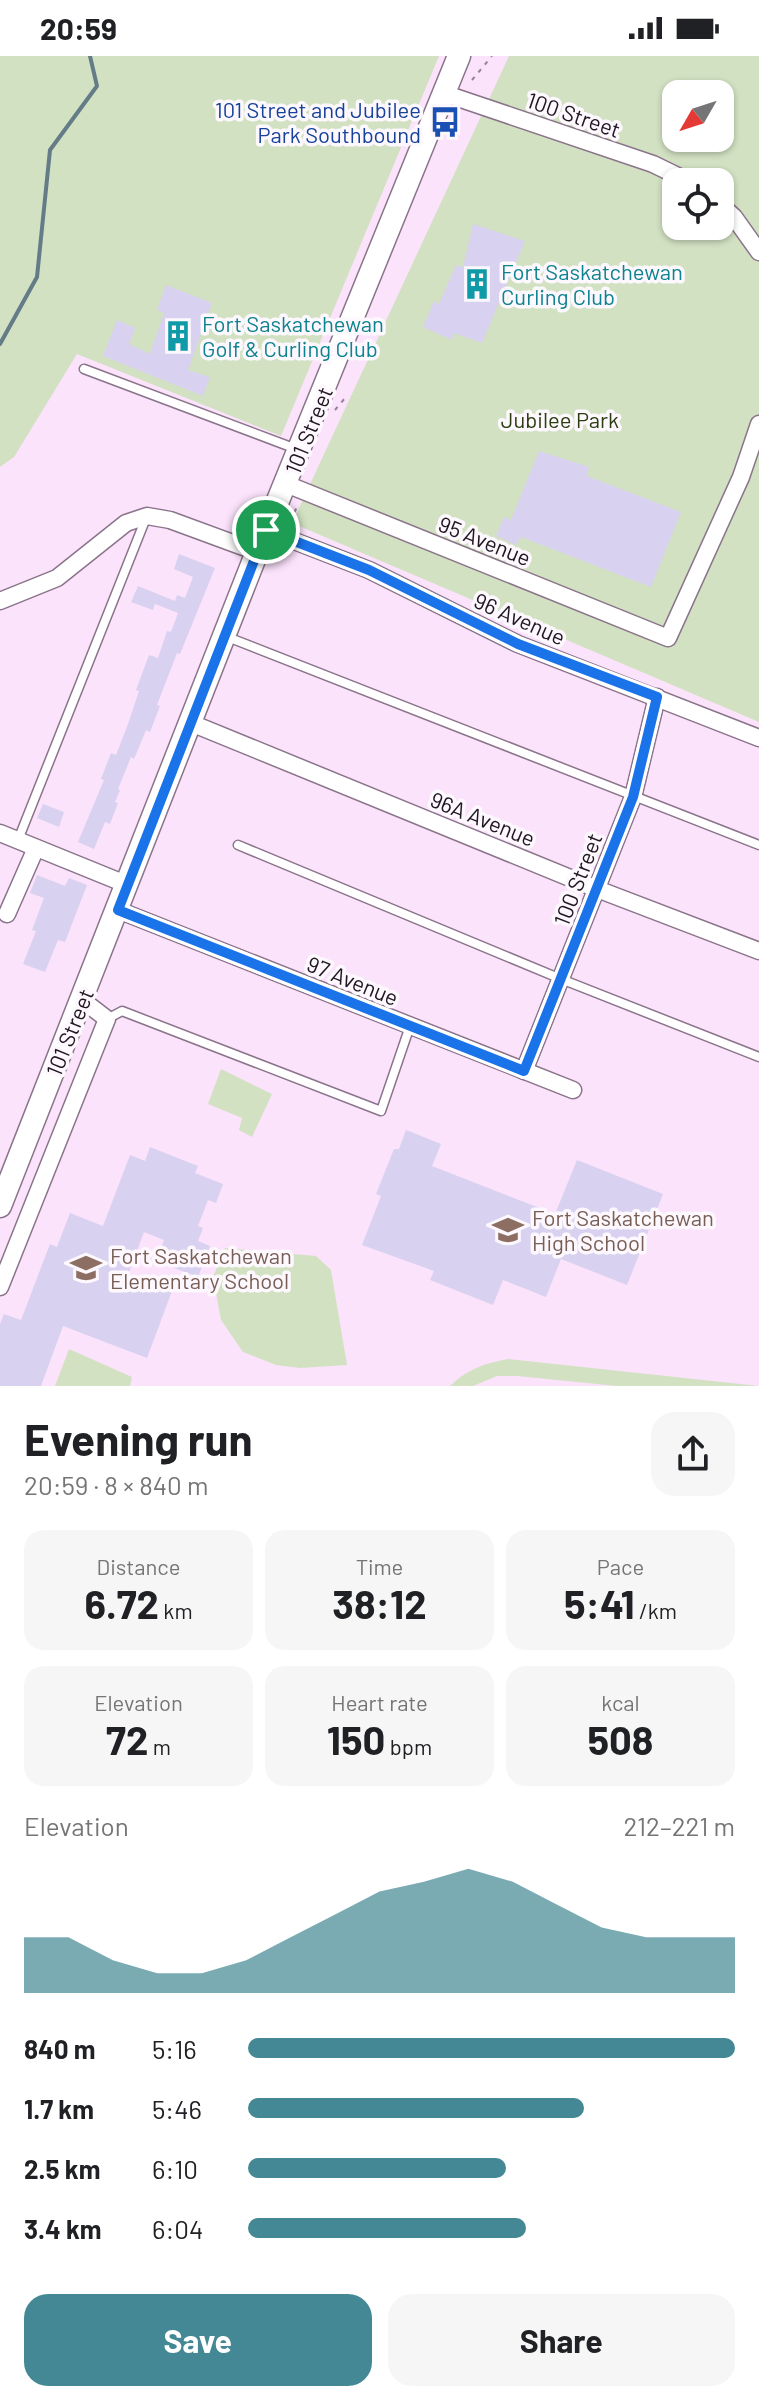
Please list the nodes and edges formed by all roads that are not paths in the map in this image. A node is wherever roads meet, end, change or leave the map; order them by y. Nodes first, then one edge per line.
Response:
1 (459, 56) edge
2 (443, 93) junction
3 (662, 168) edge
4 (734, 217) edge
5 (759, 252) edge
6 (84, 369) dead end
7 (759, 424) edge
8 (299, 450) junction
9 (286, 484) junction
10 (147, 516) junction
11 (266, 530) junction
12 (257, 552) junction
13 (0, 601) edge
14 (224, 635) junction
15 (657, 697) junction
16 (191, 723) junction
17 (759, 738) edge
18 (633, 797) junction
19 (0, 833) edge
20 (18, 840) junction
21 (238, 845) dead end
22 (759, 845) edge
23 (36, 848) junction
24 (128, 885) junction
25 (597, 889) junction
26 (118, 910) junction
27 (7, 914) dead end
28 (759, 951) edge
29 (561, 979) junction
30 (81, 999) junction
31 (107, 1019) junction
32 (410, 1026) junction
33 (759, 1057) edge
34 (524, 1071) junction
35 (573, 1090) dead end
36 (0, 1206) edge
37 (0, 1287) edge

1 - 2 street, 101 Street
2 - 3 street, 100 Street
2 - 8 street, 101 Street
4 - 5 street
6 - 8 lane
7 - 9 street, 95 Avenue
8 - 9 street, 101 Street
9 - 11 street, 101 Street
10 - 12 street
10 - 13 street
10 - 20 lane
11 - 12 street, 101 Street
11 - 15 street, 96 Avenue
12 - 14 street, 101 Street
14 - 16 street, 101 Street
14 - 18 lane
15 - 17 street, 96 Avenue
15 - 18 street, 100 Street
16 - 24 street, 101 Street
16 - 25 street, 96A Avenue
18 - 22 lane
18 - 25 street, 100 Street
19 - 20 street
20 - 23 street
21 - 29 lane
23 - 24 street
23 - 27 street
24 - 26 street, 101 Street
25 - 28 street, 96A Avenue
25 - 29 street, 100 Street
26 - 30 street, 101 Street
26 - 32 street, 97 Avenue
29 - 33 lane
29 - 34 street, 100 Street
30 - 31 street
30 - 36 street, 101 Street
31 - 32 lane
31 - 37 street
32 - 34 street, 97 Avenue
34 - 35 street, 97 Avenue

